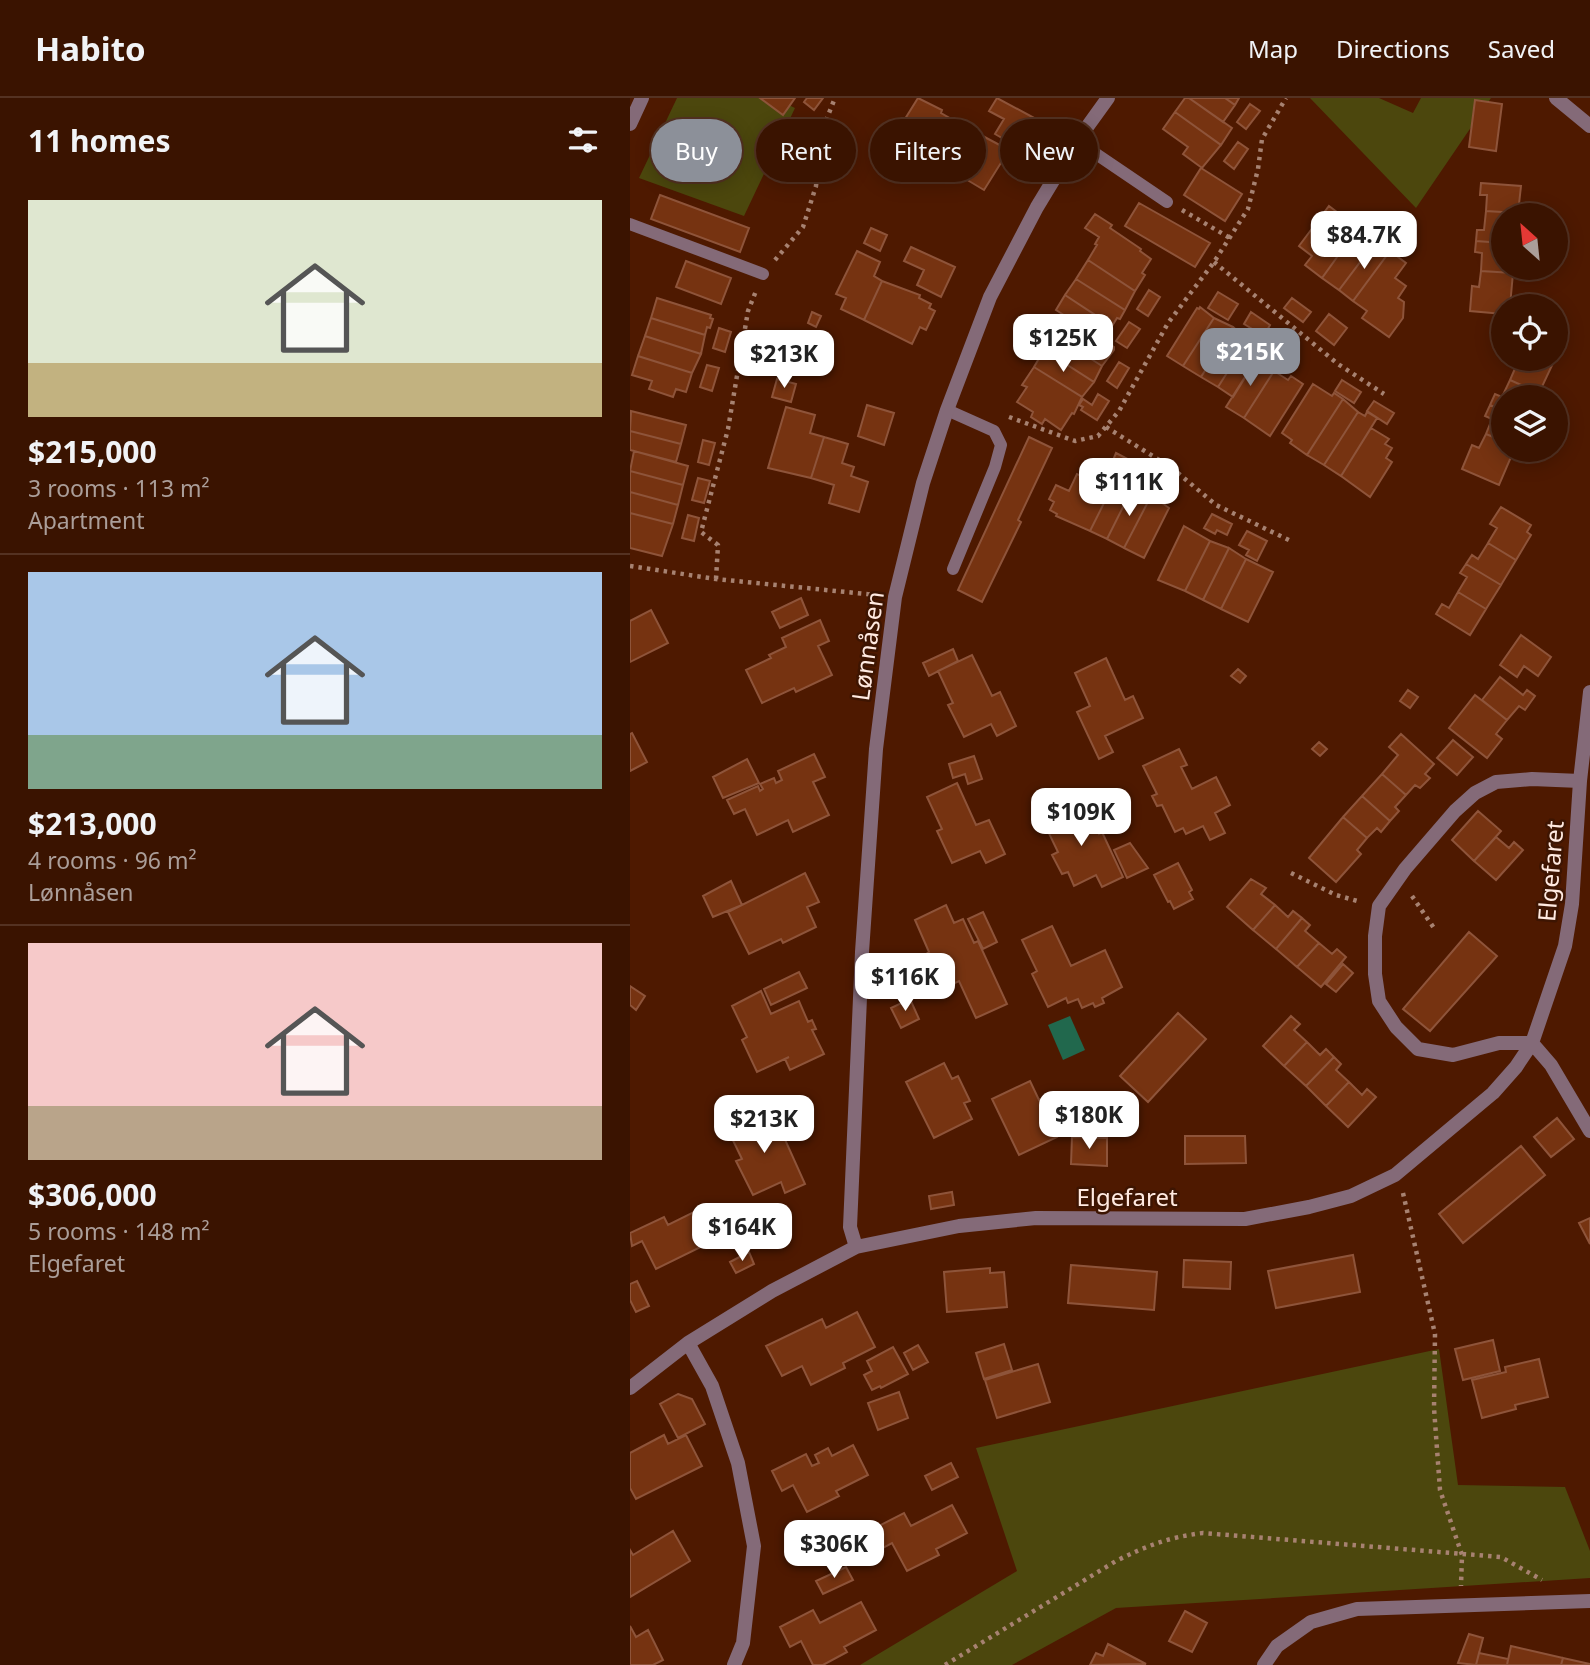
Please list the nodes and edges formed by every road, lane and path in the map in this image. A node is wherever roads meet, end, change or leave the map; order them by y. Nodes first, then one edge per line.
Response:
1 (642, 98) edge
2 (835, 98) edge
3 (1108, 98) edge
4 (1286, 98) edge
5 (1556, 98) edge
6 (1093, 119) edge
7 (630, 124) edge
8 (1590, 126) edge
9 (1098, 155) edge
10 (1052, 182) edge
11 (1167, 202) joint
12 (630, 224) edge
13 (1230, 238) junction
14 (1214, 262) junction
15 (763, 274) junction
16 (1384, 394) dead end
17 (947, 410) junction
18 (1004, 416) dead end
19 (1106, 426) junction
20 (1291, 541) dead end
21 (630, 566) edge
22 (953, 569) dead end
23 (716, 579) junction
24 (895, 597) junction
25 (1590, 691) edge
26 (1580, 781) junction
27 (1291, 873) dead end
28 (1399, 879) junction
29 (1379, 906) junction
30 (1436, 931) dead end
31 (1532, 1044) junction
32 (1590, 1131) edge
33 (1395, 1175) junction
34 (856, 1247) junction
35 (688, 1343) junction
36 (630, 1388) edge
37 (1462, 1555) junction
38 (1549, 1584) dead end
39 (1590, 1601) edge
40 (1463, 1604) junction
41 (734, 1665) edge
42 (945, 1665) edge
43 (1264, 1665) edge

1 - 7 street
2 - 15 path
3 - 6 street, Lønnåsen
4 - 13 path
5 - 8 street
9 - 11 lane
10 - 17 street, Lønnåsen
11 - 13 path
12 - 15 lane
13 - 14 path
14 - 16 path
14 - 19 path
15 - 23 path
17 - 22 lane
17 - 24 street, Lønnåsen
18 - 19 path
19 - 20 path
21 - 23 path
23 - 24 path
24 - 34 street, Lønnåsen
25 - 26 street, Elgefaret
26 - 28 street
26 - 31 street, Elgefaret
27 - 29 path
28 - 29 street
28 - 30 path
29 - 31 street
31 - 32 street
31 - 33 street, Elgefaret
33 - 34 street, Elgefaret
33 - 37 path
34 - 35 street, Elgefaret
35 - 36 street, Elgefaret
35 - 41 street
37 - 38 path
37 - 40 path
37 - 42 path
39 - 40 street
40 - 43 street

